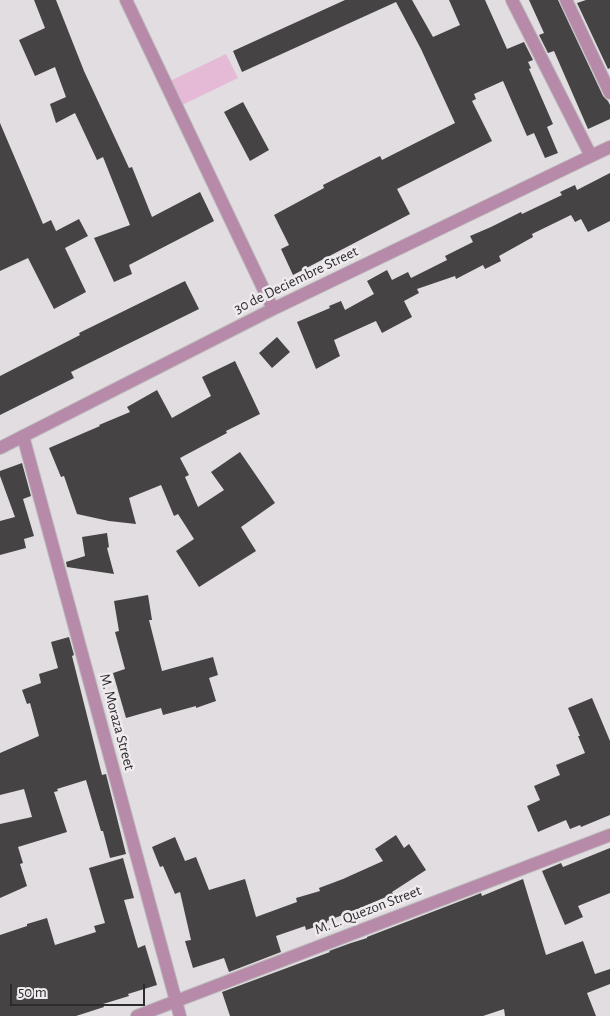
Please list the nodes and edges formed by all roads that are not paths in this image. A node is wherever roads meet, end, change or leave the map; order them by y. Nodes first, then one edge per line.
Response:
1 (126, 0) edge
2 (512, 0) edge
3 (566, 0) edge
4 (610, 94) edge
5 (610, 147) edge
6 (591, 156) junction
7 (273, 309) junction
8 (23, 436) junction
9 (0, 448) edge
10 (610, 835) edge
11 (176, 1002) junction
12 (137, 1016) edge
13 (180, 1016) edge

1 - 7 street
2 - 6 street
3 - 4 street
5 - 6 street, 30 de Deciembre Street
6 - 7 street, 30 de Deciembre Street
7 - 8 street, 30 de Deciembre Street
8 - 9 street, 30 de Deciembre Street
8 - 11 street, M. Moraza Street
10 - 11 street, M. L. Quezon Street
11 - 12 street, M. L. Quezon Street
11 - 13 street, M. Moraza Street

